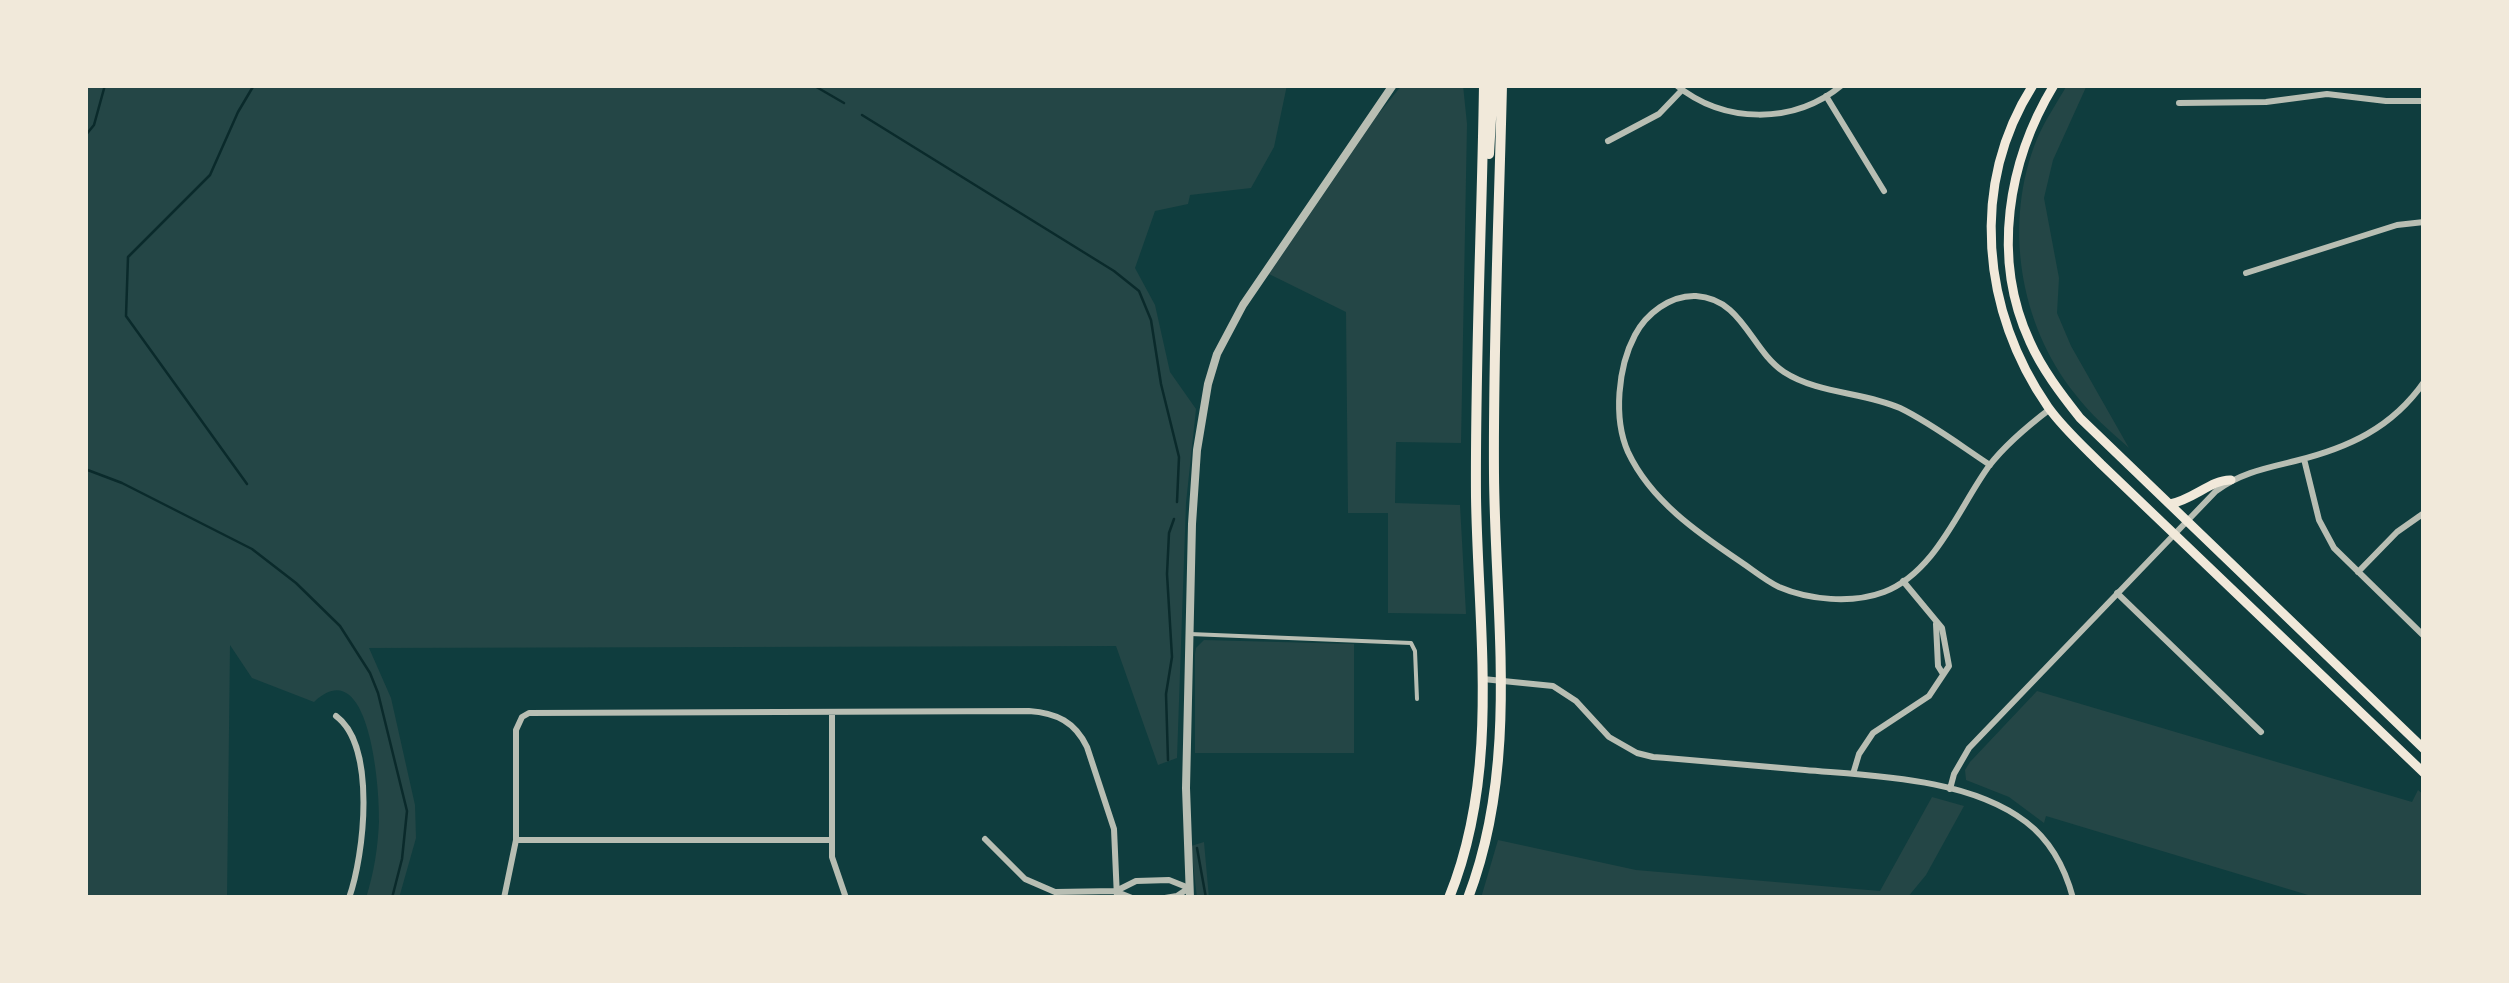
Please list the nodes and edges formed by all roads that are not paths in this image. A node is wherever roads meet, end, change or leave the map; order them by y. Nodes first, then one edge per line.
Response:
1 (1393, 85) edge
2 (1481, 85) edge
3 (1493, 85) edge
4 (1502, 85) edge
5 (1842, 85) edge
6 (2033, 85) edge
7 (2054, 85) edge
8 (1679, 87) edge
9 (1826, 96) junction
10 (2424, 100) edge
11 (2180, 103) dead end
12 (1608, 142) dead end
13 (1884, 191) dead end
14 (2424, 222) edge
15 (1481, 226) junction
16 (2246, 272) dead end
17 (2424, 382) edge
18 (2050, 410) junction
19 (2304, 459) junction
20 (1990, 465) junction
21 (2232, 480) junction
22 (2170, 504) junction
23 (2424, 513) edge
24 (2187, 520) junction
25 (2173, 533) junction
26 (2358, 572) junction
27 (1903, 580) junction
28 (2117, 593) junction
29 (1936, 624) junction
30 (1190, 634) junction
31 (2424, 636) edge
32 (1948, 648) junction
33 (1937, 649) junction
34 (1944, 675) junction
35 (1482, 678) junction
36 (1500, 679) junction
37 (1416, 699) dead end
38 (832, 712) junction
39 (336, 716) dead end
40 (2261, 732) dead end
41 (2424, 749) edge
42 (2424, 773) edge
43 (1853, 774) junction
44 (1950, 789) junction
45 (985, 838) dead end
46 (516, 840) junction
47 (832, 840) junction
48 (1190, 893) edge
49 (1116, 894) edge
50 (349, 898) edge
51 (504, 898) edge
52 (846, 898) edge
53 (1132, 898) edge
54 (1164, 898) edge
55 (1449, 898) edge
56 (1468, 898) edge
57 (2073, 898) edge

1 - 30 street
2 - 15 main road
3 - 15 main road
4 - 36 main road
5 - 9 street
6 - 18 main road
7 - 22 main road
8 - 9 street
8 - 12 street
9 - 13 street
10 - 11 street
14 - 16 street
15 - 35 main road
17 - 19 street
18 - 20 street
18 - 25 main road
19 - 21 street
19 - 26 street
20 - 27 street
20 - 27 street
21 - 22 main road
21 - 24 street
22 - 24 main road
23 - 26 street
24 - 25 street
24 - 41 main road
25 - 28 street
25 - 42 main road
26 - 31 street
27 - 29 street
28 - 40 street
28 - 44 street
29 - 32 street
29 - 33 street
30 - 37 lane
30 - 48 street
32 - 33 street
32 - 34 street
33 - 34 street
34 - 43 street
35 - 36 street
35 - 55 main road
36 - 43 street
36 - 56 main road
38 - 46 street
38 - 47 street
38 - 49 street
39 - 50 street
43 - 44 street
44 - 57 street
45 - 49 street
46 - 47 street
46 - 51 street
47 - 52 street
48 - 49 street
48 - 54 street
49 - 53 street

